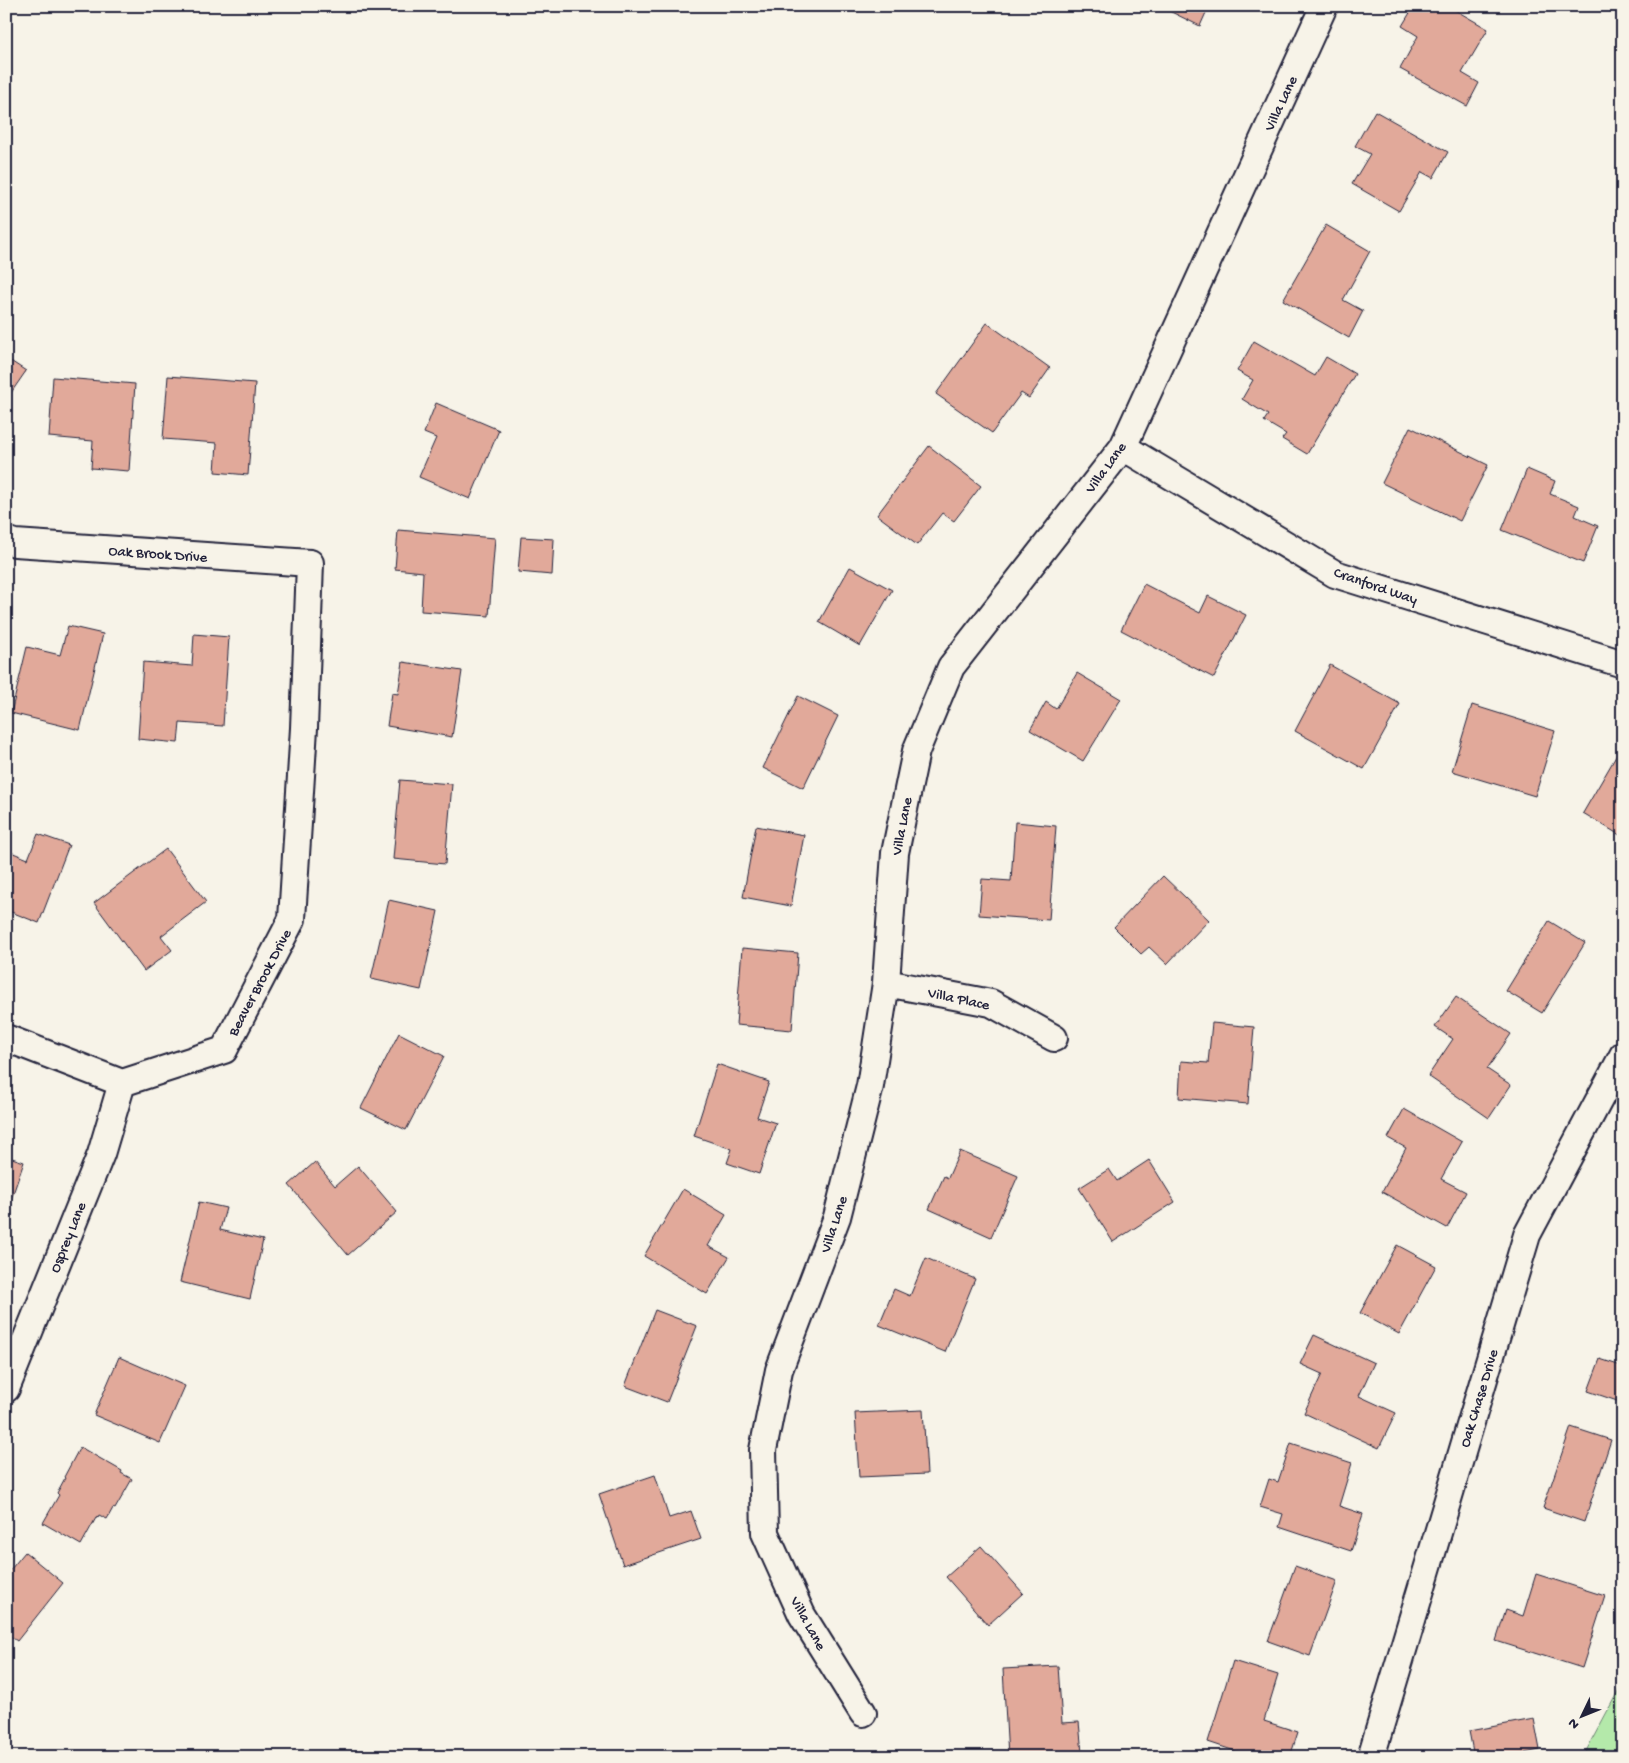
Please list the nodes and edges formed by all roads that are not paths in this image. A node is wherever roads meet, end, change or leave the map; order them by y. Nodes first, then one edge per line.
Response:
1 (1324, 6) edge
2 (1123, 447) junction
3 (6, 540) edge
4 (310, 563) joint
5 (1623, 664) edge
6 (886, 983) junction
7 (6, 1038) edge
8 (1054, 1038) dead end
9 (1623, 1055) edge
10 (122, 1083) junction
11 (6, 1389) edge
12 (863, 1713) dead end
13 (1371, 1757) edge

1 - 2 street, Villa Lane
2 - 5 street, Cranford Way
2 - 6 street, Villa Lane
3 - 4 street, Oak Brook Drive
4 - 10 street, Beaver Brook Drive
6 - 8 street, Villa Place
6 - 12 street, Villa Lane
7 - 10 street
9 - 13 street, Oak Chase Drive
10 - 11 street, Osprey Lane

